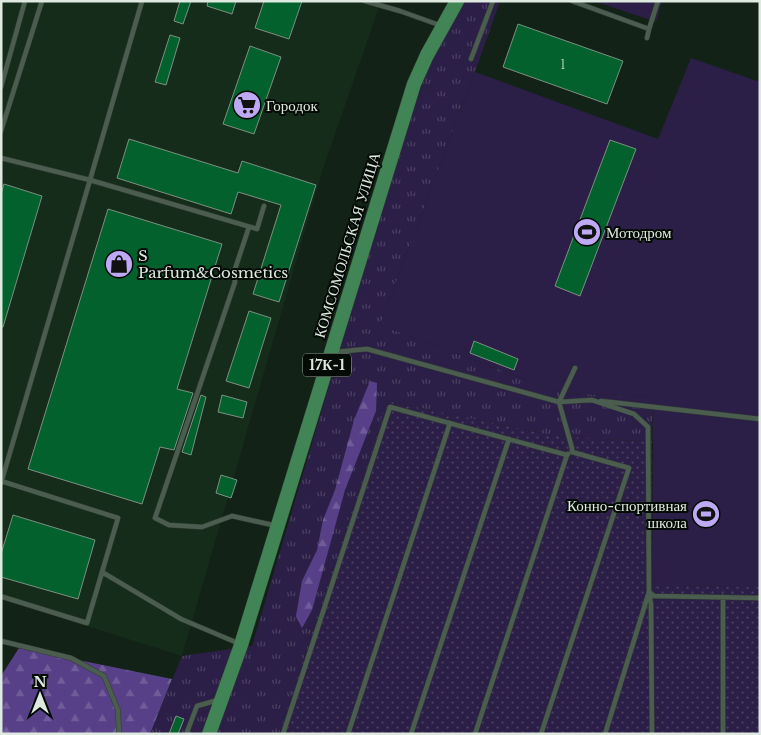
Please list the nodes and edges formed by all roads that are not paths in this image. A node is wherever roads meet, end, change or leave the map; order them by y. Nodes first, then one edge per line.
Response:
1 (25, 1) edge
2 (42, 1) edge
3 (142, 1) edge
4 (365, 1) edge
5 (457, 1) edge
6 (493, 1) edge
7 (572, 1) edge
8 (658, 1) edge
9 (443, 26) junction
10 (649, 29) junction
11 (647, 38) dead end
12 (471, 60) dead end
13 (1, 87) edge
14 (1, 131) edge
15 (1, 158) edge
16 (90, 180) junction
17 (264, 206) dead end
18 (249, 227) junction
19 (331, 352) junction
20 (575, 368) dead end
21 (592, 400) junction
22 (559, 402) junction
23 (760, 419) edge
24 (450, 423) junction
25 (509, 440) junction
26 (572, 452) junction
27 (567, 455) junction
28 (1, 482) edge
29 (278, 526) junction
30 (102, 572) junction
31 (649, 592) junction
32 (3, 597) dead end
33 (724, 598) junction
34 (760, 598) edge
35 (1, 640) edge
36 (241, 645) junction
37 (222, 699) junction
38 (119, 734) edge
39 (189, 734) edge
40 (209, 734) edge
41 (282, 734) edge
42 (348, 734) edge
43 (411, 734) edge
44 (475, 734) edge
45 (541, 734) edge
46 (605, 734) edge
47 (652, 734) edge
48 (723, 734) edge

1 - 13 lane
2 - 14 lane
3 - 16 lane
4 - 9 lane
5 - 9 main road, КОМСОМОЛЬСКАЯ УЛИЦА / 17К-1
6 - 12 lane
7 - 10 lane
8 - 10 lane
9 - 19 main road, КОМСОМОЛЬСКАЯ УЛИЦА / 17К-1
10 - 11 lane
15 - 16 lane
16 - 18 lane
16 - 28 lane
17 - 18 lane
18 - 29 lane
19 - 22 lane
19 - 29 main road, КОМСОМОЛЬСКАЯ УЛИЦА / 17К-1
20 - 22 lane
21 - 22 lane
21 - 23 lane
21 - 31 lane
22 - 26 lane
24 - 25 lane
24 - 41 lane
24 - 42 lane
25 - 27 lane
25 - 43 lane
26 - 27 lane
26 - 45 lane
27 - 44 lane
28 - 30 lane
29 - 36 main road, КОМСОМОЛЬСКАЯ УЛИЦА / 17К-1
30 - 32 lane
30 - 36 lane
31 - 33 lane
31 - 46 lane
31 - 47 lane
33 - 34 lane
33 - 48 lane
35 - 38 lane
36 - 37 main road, КОМСОМОЛЬСКАЯ УЛИЦА / 17К-1
37 - 39 lane
37 - 40 main road, КОМСОМОЛЬСКАЯ УЛИЦА / 17К-1

